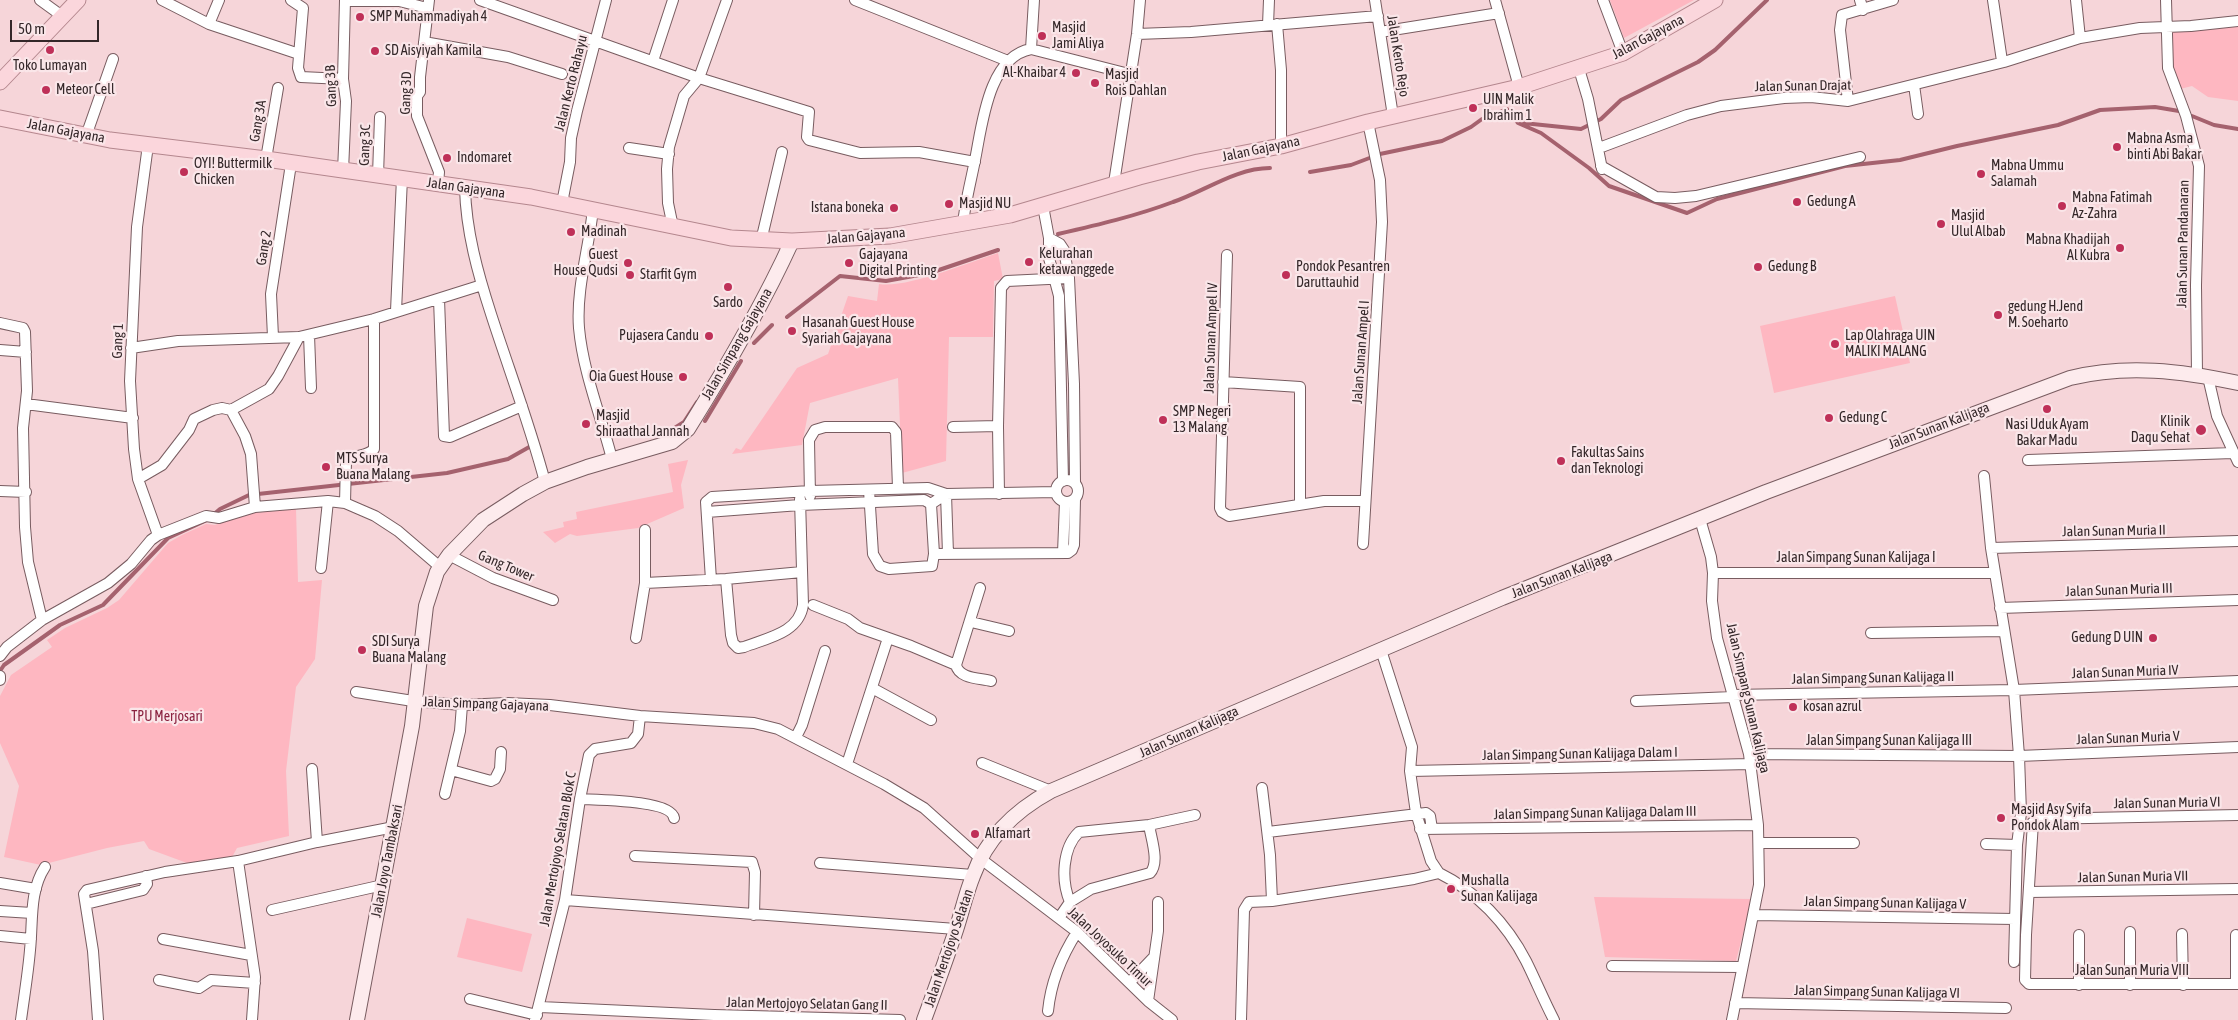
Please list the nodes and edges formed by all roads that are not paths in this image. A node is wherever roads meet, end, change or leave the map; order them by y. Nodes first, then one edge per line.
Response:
1 (40, 0) edge
2 (78, 0) edge
3 (162, 0) edge
4 (219, 0) edge
5 (291, 0) edge
6 (345, 0) edge
7 (480, 0) edge
8 (606, 0) edge
9 (673, 0) edge
10 (727, 0) edge
11 (854, 0) edge
12 (1034, 0) edge
13 (1140, 0) edge
14 (1268, 0) edge
15 (1376, 0) edge
16 (1495, 0) edge
17 (1603, 0) edge
18 (1893, 0) edge
19 (1993, 0) edge
20 (2076, 0) edge
21 (2166, 0) edge
22 (1711, 3) edge
23 (428, 4) edge
24 (1861, 5) edge
25 (1499, 13) junction
26 (62, 16) junction
27 (1378, 16) junction
28 (2238, 21) edge
29 (208, 24) junction
30 (1273, 24) junction
31 (2167, 27) junction
32 (1380, 32) junction
33 (1137, 34) junction
34 (2080, 38) junction
35 (596, 40) junction
36 (424, 42) junction
37 (1031, 49) junction
38 (1623, 53) junction
39 (299, 54) junction
40 (113, 59) dead end
41 (653, 61) junction
42 (1008, 61) junction
43 (2002, 61) junction
44 (1579, 69) junction
45 (562, 74) dead end
46 (1129, 74) junction
47 (699, 78) junction
48 (343, 79) junction
49 (0, 82) edge
50 (1914, 85) junction
51 (1519, 87) junction
52 (278, 88) dead end
53 (1848, 101) junction
54 (1918, 114) dead end
55 (1393, 116) junction
56 (380, 117) dead end
57 (0, 118) edge
58 (1368, 122) junction
59 (86, 136) junction
60 (148, 145) junction
61 (1281, 146) junction
62 (629, 148) dead end
63 (1599, 148) junction
64 (782, 152) dead end
65 (669, 154) junction
66 (1860, 157) dead end
67 (266, 159) junction
68 (975, 162) junction
69 (291, 164) junction
70 (343, 171) junction
71 (378, 175) junction
72 (402, 178) junction
73 (1114, 183) junction
74 (438, 184) junction
75 (465, 188) junction
76 (562, 203) junction
77 (1043, 206) junction
78 (593, 210) junction
79 (963, 224) junction
80 (673, 227) junction
81 (1049, 238) junction
82 (761, 241) junction
83 (792, 242) junction
84 (1227, 255) dead end
85 (1068, 278) junction
86 (1054, 279) junction
87 (482, 285) junction
88 (440, 299) junction
89 (396, 311) junction
90 (374, 319) junction
91 (0, 323) edge
92 (304, 336) junction
93 (273, 337) junction
94 (131, 348) junction
95 (0, 350) edge
96 (26, 352) junction
97 (2202, 376) junction
98 (1223, 382) junction
99 (2238, 383) edge
100 (1063, 384) junction
101 (1074, 384) junction
102 (311, 388) dead end
103 (26, 404) junction
104 (522, 406) junction
105 (231, 410) junction
106 (133, 418) junction
107 (998, 426) junction
108 (953, 427) dead end
109 (2233, 452) junction
110 (612, 459) junction
111 (2028, 460) dead end
112 (2238, 462) edge
113 (1984, 476) dead end
114 (138, 479) junction
115 (1063, 481) junction
116 (545, 482) junction
117 (1075, 483) junction
118 (898, 488) junction
119 (883, 489) junction
120 (869, 490) junction
121 (0, 491) edge
122 (26, 492) junction
123 (805, 492) junction
124 (1056, 492) junction
125 (946, 494) junction
126 (999, 494) junction
127 (1075, 499) junction
128 (328, 501) junction
129 (1365, 501) junction
130 (345, 502) junction
131 (884, 502) junction
132 (1065, 502) junction
133 (255, 503) junction
134 (870, 504) junction
135 (931, 504) junction
136 (1300, 504) junction
137 (800, 505) junction
138 (811, 505) junction
139 (708, 512) junction
140 (1700, 519) junction
141 (645, 530) dead end
142 (158, 535) junction
143 (2238, 541) edge
144 (1363, 544) dead end
145 (1991, 548) junction
146 (1063, 553) junction
147 (934, 554) junction
148 (948, 554) junction
149 (449, 555) junction
150 (440, 567) junction
151 (321, 568) dead end
152 (802, 572) junction
153 (1715, 573) junction
154 (1995, 573) junction
155 (726, 579) junction
156 (711, 580) junction
157 (644, 583) junction
158 (980, 588) dead end
159 (553, 600) dead end
160 (2238, 600) edge
161 (813, 606) dead end
162 (2000, 608) junction
163 (42, 620) junction
164 (971, 622) junction
165 (2003, 630) junction
166 (1009, 631) dead end
167 (1871, 633) dead end
168 (636, 638) dead end
169 (888, 638) junction
170 (1381, 650) junction
171 (825, 651) dead end
172 (0, 656) edge
173 (956, 665) junction
174 (992, 681) dead end
175 (2238, 681) edge
176 (872, 688) junction
177 (2014, 690) junction
178 (356, 692) dead end
179 (1732, 696) junction
180 (1636, 701) dead end
181 (414, 702) junction
182 (462, 705) junction
183 (640, 716) junction
184 (931, 720) dead end
185 (796, 737) junction
186 (2238, 747) edge
187 (501, 752) dead end
188 (2019, 756) junction
189 (1750, 759) junction
190 (982, 763) dead end
191 (847, 764) junction
192 (312, 769) dead end
193 (451, 770) junction
194 (1410, 771) junction
195 (1262, 788) dead end
196 (1051, 791) junction
197 (445, 794) dead end
198 (580, 799) junction
199 (1416, 813) junction
200 (1195, 815) dead end
201 (2238, 815) edge
202 (674, 818) dead end
203 (1149, 825) junction
204 (1758, 825) junction
205 (394, 827) junction
206 (1420, 829) junction
207 (1432, 829) junction
208 (1268, 832) junction
209 (318, 842) junction
210 (1759, 843) junction
211 (1854, 843) dead end
212 (1986, 844) dead end
213 (2017, 845) junction
214 (635, 856) dead end
215 (981, 859) junction
216 (238, 861) junction
217 (820, 863) dead end
218 (45, 867) dead end
219 (1439, 873) junction
220 (973, 875) junction
221 (0, 883) edge
222 (383, 885) junction
223 (36, 889) junction
224 (2238, 889) edge
225 (2029, 892) junction
226 (565, 900) junction
227 (1272, 901) junction
228 (1070, 902) junction
229 (1158, 902) dead end
230 (272, 910) dead end
231 (0, 911) edge
232 (32, 912) junction
233 (754, 915) junction
234 (1754, 915) junction
235 (1059, 918) junction
236 (2015, 919) junction
237 (956, 929) junction
238 (1077, 932) junction
239 (2130, 932) dead end
240 (2182, 934) dead end
241 (2078, 935) dead end
242 (2236, 935) dead end
243 (0, 936) edge
244 (32, 939) junction
245 (163, 939) dead end
246 (251, 955) junction
247 (1153, 958) junction
248 (2014, 962) dead end
249 (1612, 966) dead end
250 (1742, 967) junction
251 (159, 980) dead end
252 (1130, 982) junction
253 (255, 983) junction
254 (2237, 984) edge
255 (2079, 985) junction
256 (2130, 985) junction
257 (2183, 985) junction
258 (470, 999) dead end
259 (1148, 1002) junction
260 (1735, 1003) junction
261 (2006, 1008) dead end
262 (1048, 1011) dead end
263 (538, 1014) edge
264 (21, 1020) edge
265 (98, 1020) edge
266 (252, 1020) edge
267 (357, 1020) edge
268 (900, 1020) edge
269 (924, 1020) edge
270 (1172, 1020) edge
271 (1241, 1020) edge
272 (1554, 1020) edge
273 (1732, 1020) edge

1 - 26 street
2 - 26 main road
3 - 29 street
4 - 29 street
5 - 39 street
6 - 23 street
6 - 48 street, Gang 3B
7 - 35 street
8 - 35 street, Jalan Kerto Rahayu
9 - 41 street
10 - 47 street
11 - 42 street
12 - 37 street
13 - 33 street
14 - 30 street
15 - 27 street, Jalan Kerto Rejo
16 - 25 street
17 - 38 street
18 - 24 street
19 - 43 street
20 - 34 street
21 - 31 street, Jalan Sunan Pandanaran
22 - 38 main road, Jalan Gajayana
23 - 36 street, Gang 3D
24 - 53 street
25 - 32 street
25 - 51 street
26 - 49 main road
27 - 30 street
27 - 32 street, Jalan Kerto Rejo
28 - 31 street, Jalan Sunan Drajat
29 - 39 street
30 - 33 street
30 - 61 street
31 - 34 street, Jalan Sunan Drajat
31 - 97 street, Jalan Sunan Pandanaran
32 - 55 street, Jalan Kerto Rejo
33 - 46 street
34 - 43 street, Jalan Sunan Drajat
35 - 41 street
35 - 76 street, Jalan Kerto Rahayu
36 - 45 street
36 - 74 street, Gang 3D
37 - 42 street
37 - 46 street
38 - 44 main road, Jalan Gajayana
39 - 48 street
40 - 59 street
41 - 47 street
42 - 68 street
43 - 50 street, Jalan Sunan Drajat
44 - 51 main road, Jalan Gajayana
44 - 63 street
46 - 73 street
47 - 65 street
47 - 68 street
48 - 70 street, Gang 3B
50 - 53 street, Jalan Sunan Drajat
50 - 54 street
51 - 55 main road, Jalan Gajayana
52 - 67 street, Gang 3A
53 - 63 street, Jalan Sunan Drajat
55 - 58 main road, Jalan Gajayana
56 - 71 street, Gang 3C
57 - 59 main road, Jalan Gajayana
58 - 61 main road, Jalan Gajayana
58 - 129 street, Jalan Sunan Ampel I
59 - 60 main road, Jalan Gajayana
60 - 67 main road, Jalan Gajayana
60 - 94 street, Gang 1
61 - 73 main road, Jalan Gajayana
62 - 65 street
63 - 66 street
64 - 82 street
65 - 80 street
67 - 69 main road, Jalan Gajayana
68 - 79 street
69 - 70 main road, Jalan Gajayana
69 - 93 street, Gang 2
70 - 71 main road, Jalan Gajayana
71 - 72 main road, Jalan Gajayana
72 - 74 main road, Jalan Gajayana
72 - 89 street
73 - 77 main road, Jalan Gajayana
74 - 75 main road, Jalan Gajayana
75 - 76 main road, Jalan Gajayana
75 - 87 street
76 - 78 main road, Jalan Gajayana
77 - 79 main road, Jalan Gajayana
77 - 81 street
78 - 80 main road, Jalan Gajayana
78 - 110 street
79 - 83 main road, Jalan Gajayana
80 - 82 main road, Jalan Gajayana
81 - 85 street
81 - 86 street
82 - 83 main road, Jalan Gajayana
83 - 110 main road, Jalan Simpang Gajayana
84 - 98 street, Jalan Sunan Ampel IV
85 - 86 street
85 - 101 street
86 - 100 street
86 - 107 street
87 - 88 street
87 - 104 street
88 - 89 street
88 - 104 street
89 - 90 street
90 - 92 street
90 - 130 street
91 - 96 street
92 - 93 street
92 - 102 street
92 - 105 street
93 - 94 street
94 - 106 street, Gang 1
95 - 96 street
96 - 103 street
97 - 99 main road, Jalan Sunan Kalijaga
97 - 109 street, Jalan Sunan Pandanaran
97 - 140 main road, Jalan Sunan Kalijaga
98 - 136 street
98 - 136 street, Jalan Sunan Ampel IV
100 - 101 street
100 - 115 street
101 - 117 street
103 - 106 street
103 - 122 street
104 - 116 street
105 - 114 street
105 - 133 street
106 - 114 street, Gang 1
107 - 108 street
107 - 126 street
109 - 111 street
109 - 112 street, Jalan Sunan Pandanaran
110 - 116 main road, Jalan Simpang Gajayana
113 - 145 street
114 - 142 street, Gang 1
115 - 117 street
115 - 124 street
116 - 149 main road, Jalan Simpang Gajayana
117 - 127 street
118 - 119 street
118 - 123 street
118 - 125 street
119 - 120 street
119 - 131 street
120 - 123 street
120 - 134 street
121 - 122 street
122 - 163 street
123 - 137 street
123 - 138 street
123 - 139 street
124 - 126 street
124 - 132 street
125 - 126 street
125 - 135 street
125 - 148 street
127 - 132 street
127 - 146 street
128 - 130 street
128 - 133 street
128 - 151 street
129 - 136 street
129 - 144 street, Jalan Sunan Ampel I
130 - 150 street
131 - 134 street
131 - 135 street
132 - 146 street
133 - 142 street
134 - 138 street
134 - 147 street
135 - 147 street
137 - 138 street
137 - 139 street
137 - 152 street
139 - 156 street
140 - 153 street, Jalan Simpang Sunan Kalijaga
140 - 170 main road, Jalan Sunan Kalijaga
141 - 157 street
142 - 163 street
143 - 145 street, Jalan Sunan Muria II
145 - 154 street
146 - 148 street
147 - 148 street
149 - 150 main road, Jalan Simpang Gajayana
149 - 159 street, Gang Tower
150 - 181 main road, Jalan Simpang Gajayana
152 - 155 street
152 - 155 street
153 - 154 street, Jalan Simpang Sunan Kalijaga I
153 - 179 street, Jalan Simpang Sunan Kalijaga
154 - 162 street
155 - 156 street
156 - 157 street
157 - 168 street
158 - 164 street
160 - 162 street, Jalan Sunan Muria III
161 - 169 street
162 - 165 street
163 - 172 street
164 - 166 street
164 - 173 street
165 - 167 street
165 - 177 street
169 - 173 street
169 - 176 street
170 - 194 street
170 - 196 main road, Jalan Sunan Kalijaga
171 - 185 street
173 - 174 street
175 - 177 street, Jalan Sunan Muria IV
176 - 184 street
176 - 191 street
177 - 179 street, Jalan Simpang Sunan Kalijaga II
177 - 188 street
178 - 181 street
179 - 180 street, Jalan Simpang Sunan Kalijaga II
179 - 189 street, Jalan Simpang Sunan Kalijaga
181 - 182 street, Jalan Simpang Gajayana
181 - 205 main road, Jalan Joyo Tambaksari
182 - 183 street, Jalan Simpang Gajayana
182 - 193 street
183 - 185 street, Jalan Simpang Gajayana
183 - 198 street, Jalan Mertojoyo Selatan Blok C
185 - 191 street, Jalan Simpang Gajayana
186 - 188 street, Jalan Sunan Muria V
187 - 193 street
188 - 189 street, Jalan Simpang Sunan Kalijaga III
188 - 213 street
189 - 194 street, Jalan Simpang Sunan Kalijaga Dalam I
189 - 204 street, Jalan Simpang Sunan Kalijaga
190 - 196 street
191 - 215 street, Jalan Simpang Gajayana
192 - 209 street
193 - 197 street
194 - 199 street
195 - 208 street
196 - 215 main road, Jalan Sunan Kalijaga
198 - 202 street
198 - 226 street, Jalan Mertojoyo Selatan Blok C
199 - 206 street
199 - 207 street
199 - 208 street
200 - 203 street
201 - 225 street, Jalan Sunan Muria VI
203 - 228 street
203 - 228 street
204 - 207 street, Jalan Simpang Sunan Kalijaga Dalam III
204 - 210 street, Jalan Simpang Sunan Kalijaga
205 - 209 street
205 - 222 main road, Jalan Joyo Tambaksari
206 - 207 street, Jalan Simpang Sunan Kalijaga Dalam III
206 - 219 street
208 - 227 street
209 - 216 street
210 - 211 street
210 - 234 street, Jalan Simpang Sunan Kalijaga
212 - 213 street
213 - 236 street
214 - 233 street
215 - 220 main road, Jalan Sunan Kalijaga
215 - 235 street, Jalan Joyosuko Timur
216 - 246 street
216 - 265 street
217 - 220 street
218 - 223 street
219 - 227 street
219 - 272 street
220 - 237 main road, Jalan Mertojoyo Selatan
221 - 223 street
222 - 230 street
222 - 267 main road, Jalan Joyo Tambaksari
223 - 232 street
224 - 225 street, Jalan Sunan Muria VII
225 - 255 street, Jalan Sunan Muria VIII
226 - 233 street
226 - 263 street, Jalan Mertojoyo Selatan Blok C
227 - 271 street
228 - 235 street
229 - 247 street
231 - 232 street
232 - 244 street
233 - 237 street
234 - 236 street, Jalan Simpang Sunan Kalijaga V
234 - 250 street, Jalan Simpang Sunan Kalijaga
235 - 238 street, Jalan Joyosuko Timur
236 - 248 street
237 - 269 main road, Jalan Mertojoyo Selatan
238 - 252 street, Jalan Joyosuko Timur
238 - 262 street
239 - 256 street
240 - 257 street
241 - 255 street
242 - 254 street
243 - 244 street
244 - 264 street
245 - 246 street
246 - 253 street
247 - 252 street
247 - 259 street
249 - 250 street
250 - 260 street, Jalan Simpang Sunan Kalijaga
251 - 253 street
252 - 259 street, Jalan Joyosuko Timur
253 - 266 street
254 - 257 street, Jalan Sunan Muria VIII
255 - 256 street, Jalan Sunan Muria VIII
256 - 257 street, Jalan Sunan Muria VIII
258 - 263 street, Jalan Mertojoyo Selatan Gang II
259 - 270 street, Jalan Joyosuko Timur
260 - 261 street, Jalan Simpang Sunan Kalijaga VI
260 - 273 street, Jalan Simpang Sunan Kalijaga
263 - 268 street, Jalan Mertojoyo Selatan Gang II

